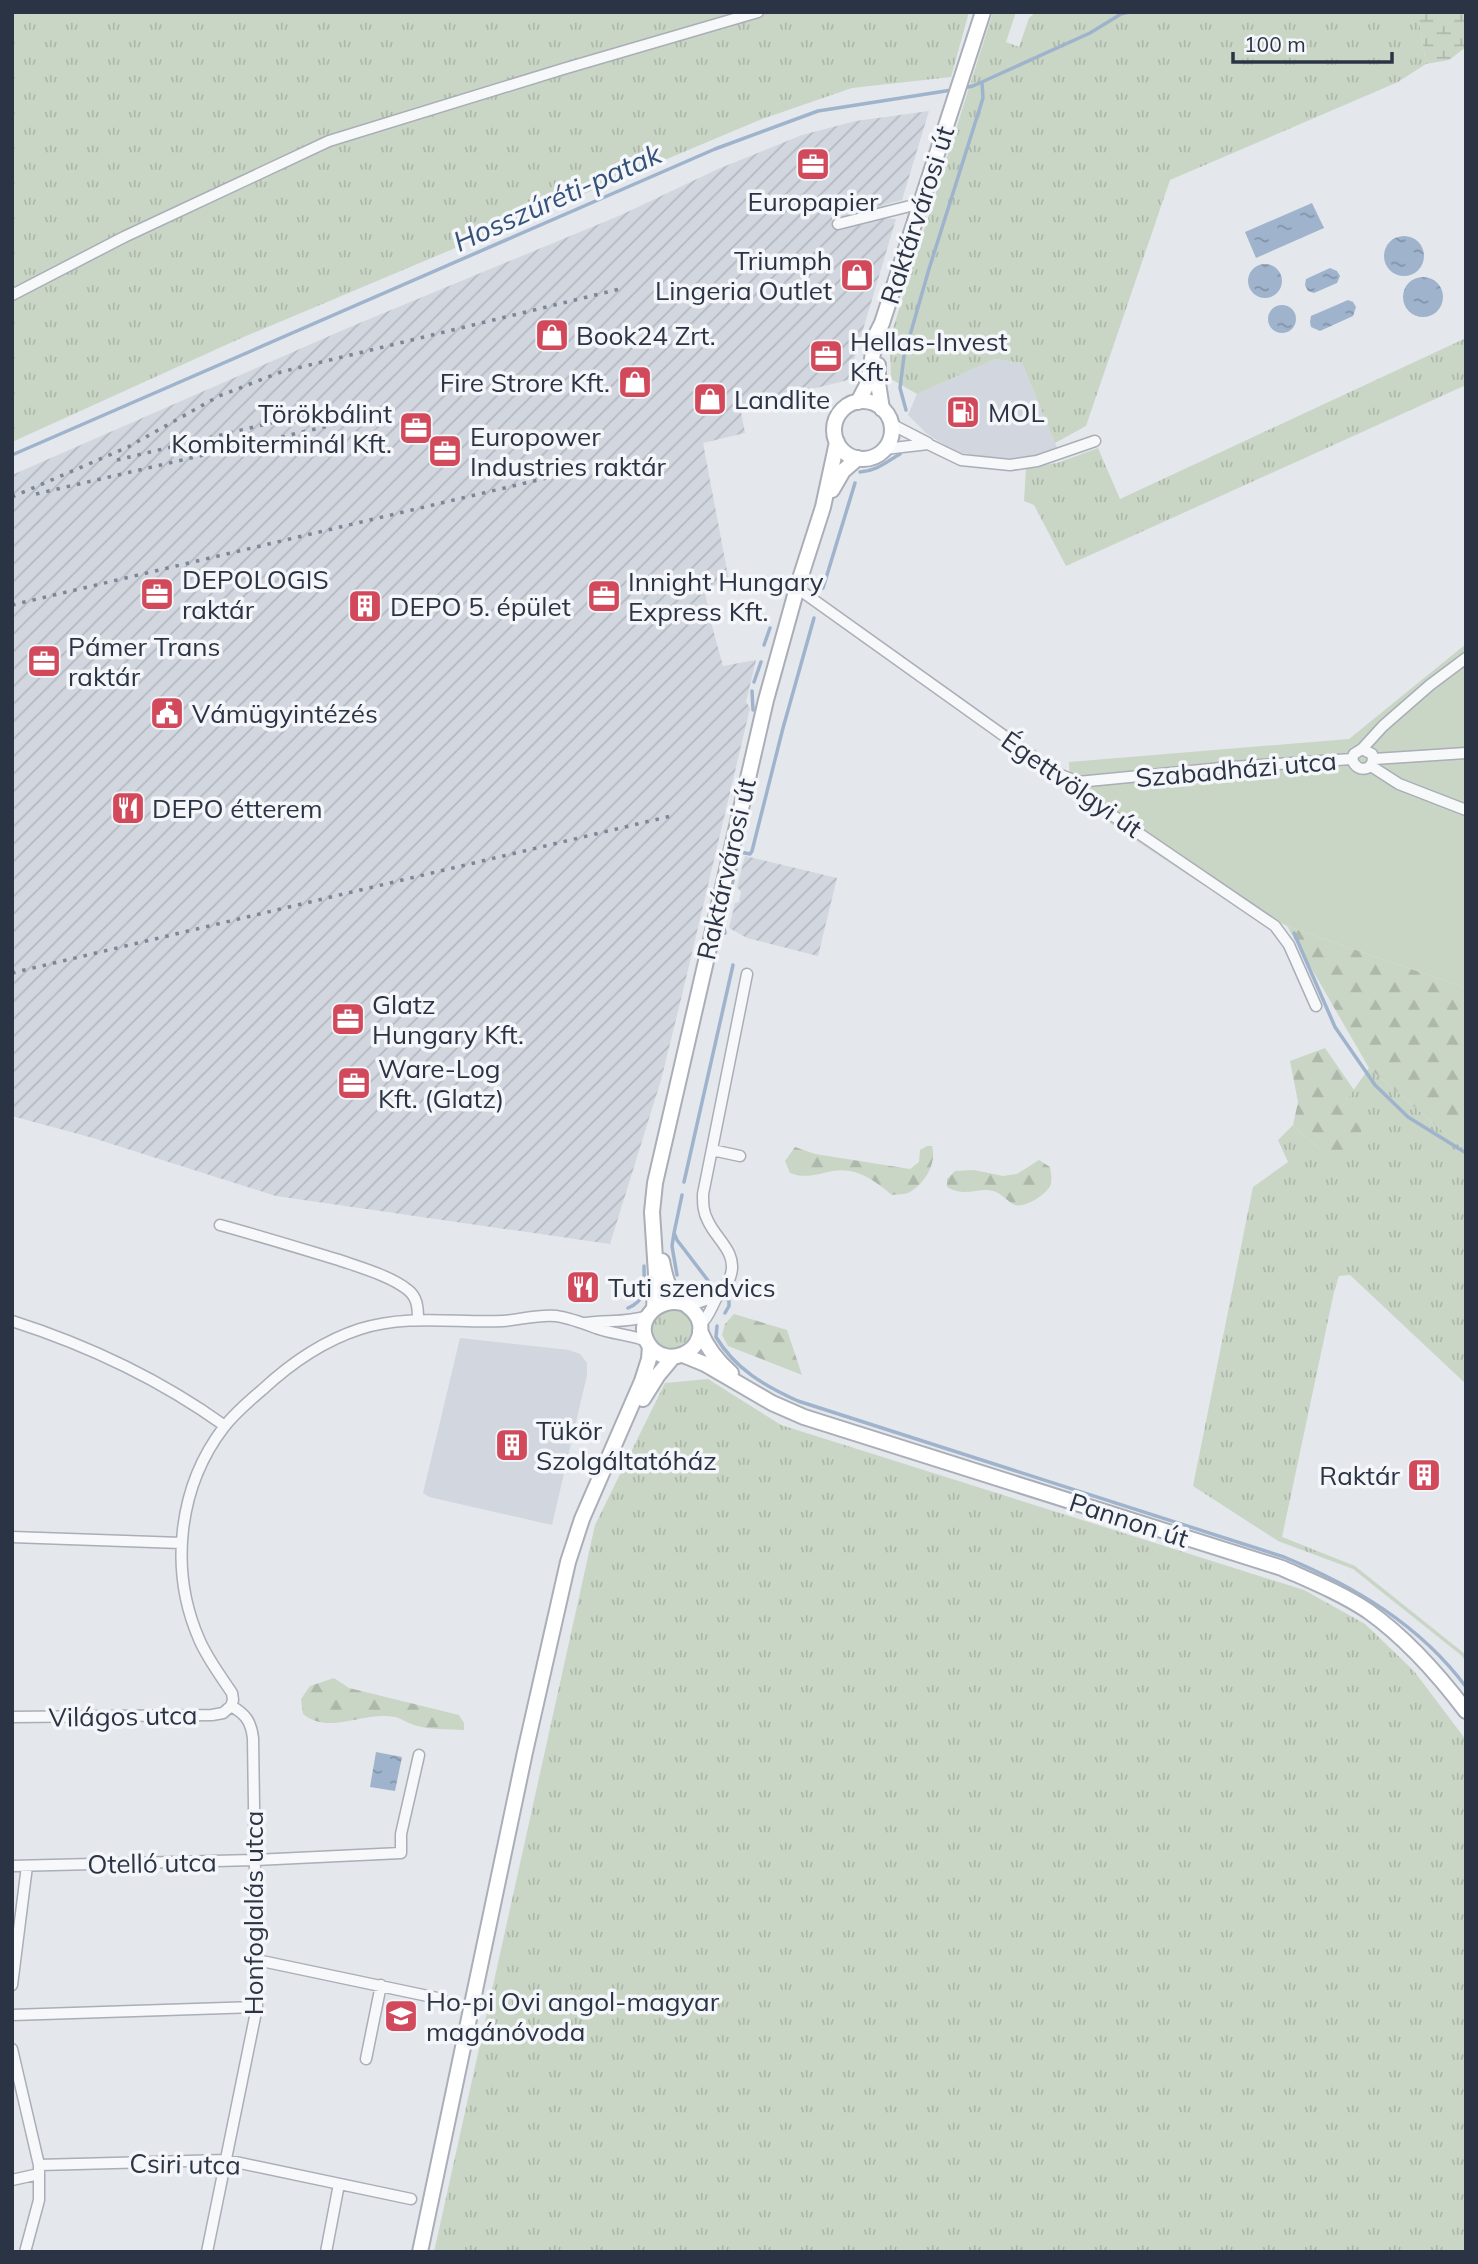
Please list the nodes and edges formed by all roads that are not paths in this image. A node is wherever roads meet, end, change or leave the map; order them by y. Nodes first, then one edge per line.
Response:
1 (758, 12) edge
2 (983, 12) edge
3 (922, 203) junction
4 (838, 224) dead end
5 (12, 295) edge
6 (882, 323) junction
7 (858, 402) junction
8 (883, 409) junction
9 (891, 424) junction
10 (1096, 441) dead end
11 (837, 442) junction
12 (930, 445) dead end
13 (885, 449) junction
14 (858, 458) junction
15 (823, 507) junction
16 (797, 588) junction
17 (1466, 658) edge
18 (1362, 749) junction
19 (1466, 752) edge
20 (1352, 759) junction
21 (1372, 763) junction
22 (1078, 782) junction
23 (1466, 810) edge
24 (747, 974) dead end
25 (1316, 1006) dead end
26 (712, 1150) junction
27 (740, 1156) dead end
28 (220, 1225) dead end
29 (654, 1236) junction
30 (718, 1296) junction
31 (685, 1304) junction
32 (651, 1312) junction
33 (418, 1319) junction
34 (12, 1321) edge
35 (586, 1323) junction
36 (700, 1328) junction
37 (649, 1344) junction
38 (678, 1356) junction
39 (754, 1393) junction
40 (225, 1426) junction
41 (611, 1455) junction
42 (12, 1537) edge
43 (181, 1544) junction
44 (231, 1706) junction
45 (1466, 1711) edge
46 (12, 1717) edge
47 (419, 1755) dead end
48 (255, 1860) junction
49 (12, 1866) edge
50 (27, 1866) junction
51 (257, 1961) junction
52 (13, 1964) edge
53 (12, 1985) edge
54 (381, 1985) junction
55 (442, 1999) dead end
56 (257, 2007) junction
57 (12, 2015) edge
58 (12, 2049) edge
59 (366, 2059) dead end
60 (226, 2160) junction
61 (39, 2169) junction
62 (12, 2180) edge
63 (340, 2184) junction
64 (411, 2199) dead end
65 (25, 2252) edge
66 (207, 2252) edge
67 (326, 2252) edge
68 (420, 2252) edge

1 - 5 street
2 - 3 main road, Raktárvárosi út
3 - 4 street
3 - 6 main road, Raktárvárosi út
6 - 7 main road, Raktárvárosi út
6 - 8 main road, Raktárvárosi út
7 - 8 main road
7 - 11 main road, Raktárvárosi út
8 - 9 main road, Raktárvárosi út
9 - 13 main road
9 - 13 street
10 - 12 street
11 - 14 main road
11 - 15 main road, Raktárvárosi út
13 - 14 main road, Raktárvárosi út
14 - 15 main road, Raktárvárosi út
15 - 16 main road, Raktárvárosi út
16 - 22 street, Égettvölgyi út
16 - 29 main road, Raktárvárosi út
17 - 18 street
18 - 20 street
18 - 21 street
19 - 21 street
20 - 21 street
20 - 22 street, Szabadházi utca
21 - 23 street
22 - 25 street, Égettvölgyi út
24 - 26 street
26 - 27 street
26 - 30 street
28 - 33 street
29 - 31 main road, Raktárvárosi út
29 - 32 main road, Raktárvárosi út
30 - 31 street
30 - 36 street
31 - 32 main road
31 - 36 main road, Raktárvárosi út
32 - 35 street
32 - 37 main road, Raktárvárosi út
33 - 35 street, Honfoglalás utca
33 - 40 street, Honfoglalás utca
34 - 40 street
35 - 37 street
36 - 38 main road
36 - 39 main road, Pannon út
37 - 38 main road
37 - 41 main road, Raktárvárosi út
38 - 39 main road, Pannon út
38 - 41 main road
39 - 45 main road, Pannon út
40 - 43 street, Honfoglalás utca
41 - 68 main road
42 - 43 street
43 - 44 street, Honfoglalás utca
44 - 46 street, Világos utca
44 - 48 street, Honfoglalás utca
47 - 48 street, Otelló utca
48 - 50 street, Otelló utca
48 - 51 street, Honfoglalás utca
49 - 50 street, Otelló utca
50 - 52 street
51 - 54 street
51 - 56 street, Honfoglalás utca
52 - 53 street
54 - 55 street
54 - 59 street
56 - 57 street
56 - 60 street, Honfoglalás utca
58 - 61 street
60 - 61 street, Csiri utca
60 - 63 street, Csiri utca
60 - 66 street, Honfoglalás utca
61 - 62 street, Csiri utca
61 - 65 street
63 - 64 street, Csiri utca
63 - 67 street

